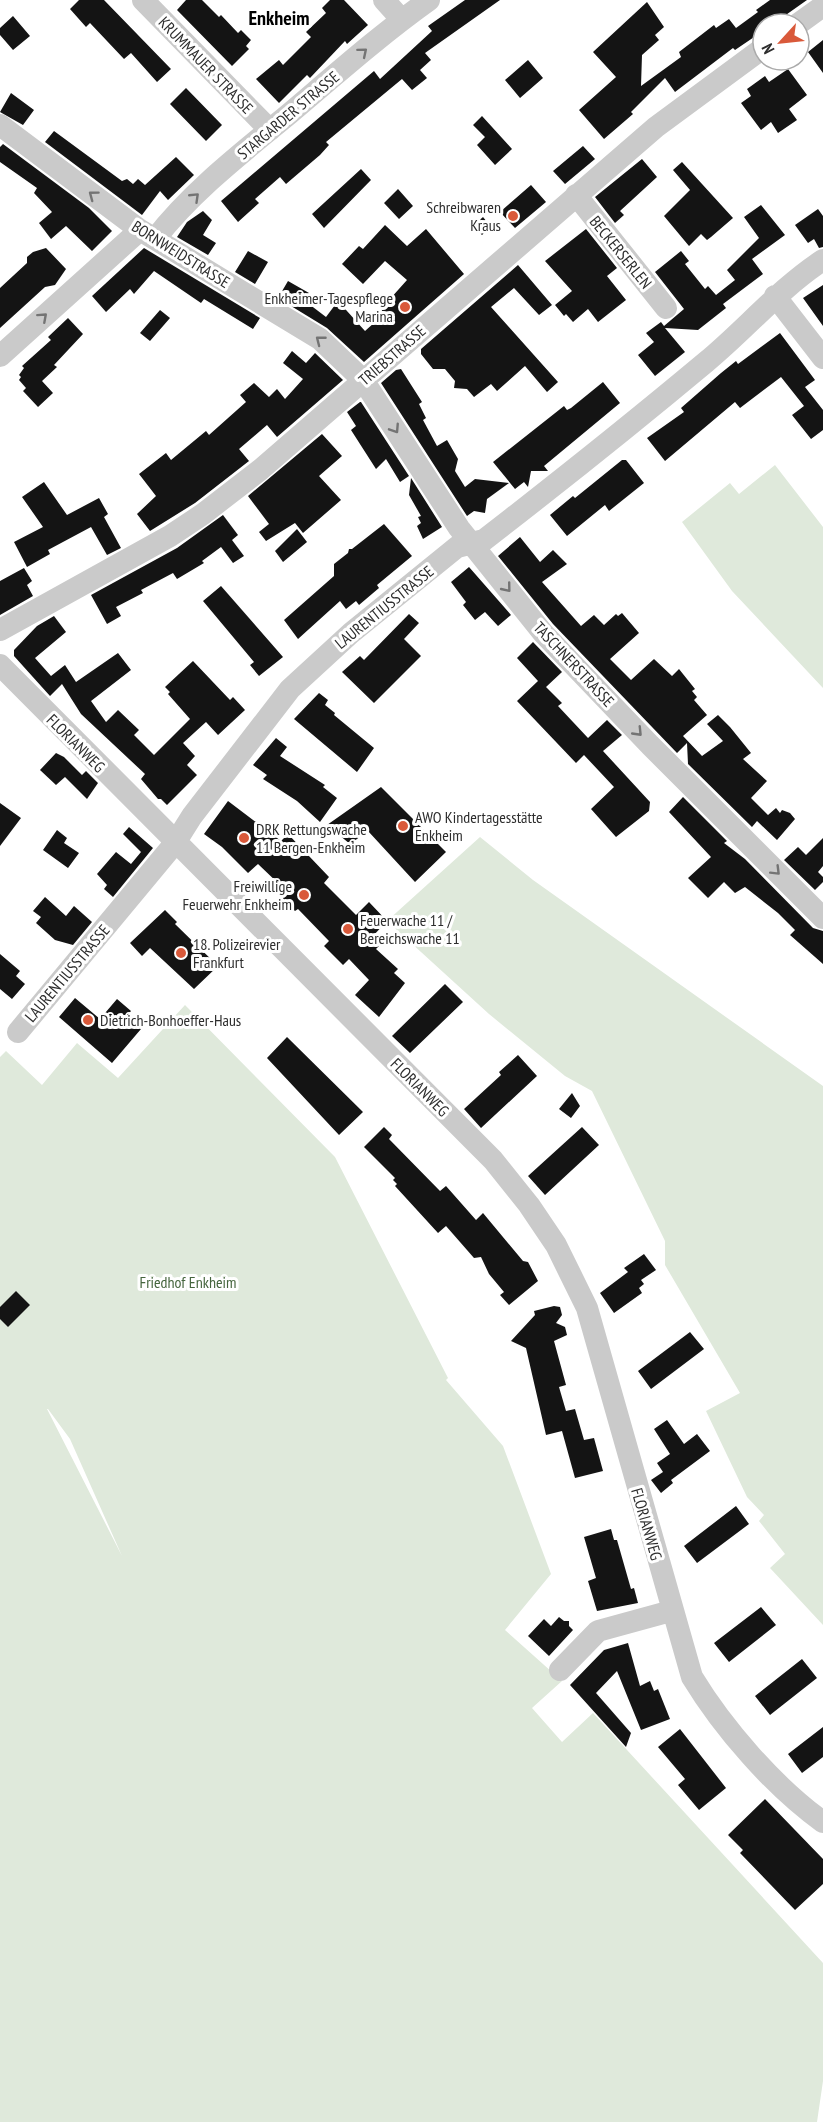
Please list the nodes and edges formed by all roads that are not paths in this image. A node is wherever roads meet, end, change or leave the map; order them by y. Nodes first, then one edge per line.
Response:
1 (143, 0) edge
2 (384, 0) edge
3 (429, 0) edge
4 (402, 20) junction
5 (751, 57) edge
6 (0, 125) edge
7 (270, 130) junction
8 (576, 195) junction
9 (147, 235) junction
10 (823, 260) edge
11 (775, 296) junction
12 (666, 308) dead end
13 (0, 356) edge
14 (823, 357) edge
15 (363, 380) junction
16 (472, 544) junction
17 (0, 630) edge
18 (0, 665) edge
19 (175, 843) junction
20 (823, 918) edge
21 (18, 1032) dead end
22 (671, 1611) junction
23 (560, 1670) dead end
24 (823, 1822) edge

1 - 7 street, KRUMMAUER STRASSE
2 - 4 street
3 - 4 street, STARGARDER STRASSE
7 -> 4 street, STARGARDER STRASSE
5 - 8 street, TRIEBSTRASSE
9 -> 6 street, BORNWEIDSTRASSE
9 -> 7 street, STARGARDER STRASSE
8 - 12 street, BECKERSERLEN
8 - 15 street, TRIEBSTRASSE
13 -> 9 street, STARGARDER STRASSE
15 -> 9 street, BORNWEIDSTRASSE
10 - 11 street, LAURENTIUSSTRASSE
11 - 14 street
11 - 16 street, LAURENTIUSSTRASSE
15 -> 16 street, TASCHNERSTRASSE
15 - 17 street, TRIEBSTRASSE
16 - 19 street, LAURENTIUSSTRASSE
16 -> 20 street, TASCHNERSTRASSE
18 - 19 street, FLORIANWEG
19 - 21 street, LAURENTIUSSTRASSE
19 - 22 street, FLORIANWEG
22 - 23 street
22 - 24 street, FLORIANWEG

